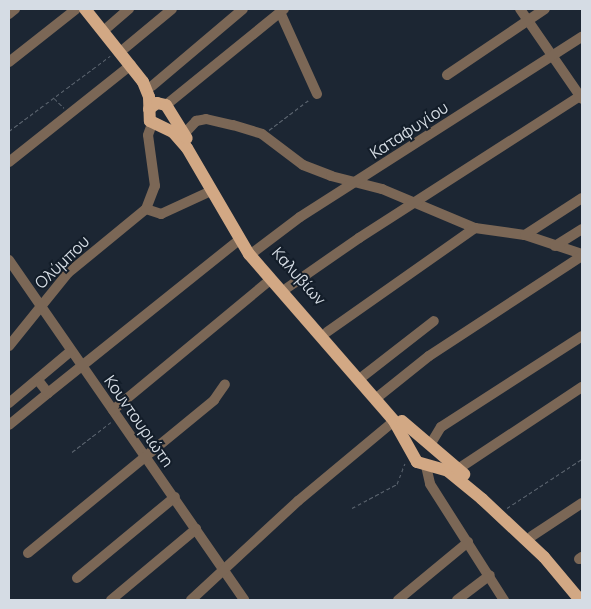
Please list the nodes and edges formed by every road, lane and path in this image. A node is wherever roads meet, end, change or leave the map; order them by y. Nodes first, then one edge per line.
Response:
1 (15, 9) edge
2 (76, 9) edge
3 (85, 9) edge
4 (93, 9) edge
5 (129, 9) edge
6 (172, 9) edge
7 (242, 9) edge
8 (520, 9) edge
9 (545, 9) edge
10 (282, 11) edge
11 (9, 14) edge
12 (527, 20) junction
13 (108, 27) junction
14 (582, 37) edge
15 (121, 49) junction
16 (552, 56) junction
17 (9, 62) edge
18 (131, 65) junction
19 (447, 76) dead end
20 (152, 86) junction
21 (580, 93) edge
22 (318, 94) joint
23 (54, 97) junction
24 (167, 107) junction
25 (149, 109) junction
26 (68, 113) junction
27 (155, 125) junction
28 (9, 131) edge
29 (184, 134) junction
30 (262, 134) junction
31 (9, 162) edge
32 (357, 181) junction
33 (211, 191) junction
34 (582, 198) edge
35 (415, 202) junction
36 (146, 209) junction
37 (475, 228) junction
38 (582, 229) edge
39 (525, 235) junction
40 (239, 240) junction
41 (555, 246) junction
42 (254, 250) junction
43 (582, 255) edge
44 (9, 260) edge
45 (270, 280) junction
46 (287, 288) junction
47 (39, 306) junction
48 (434, 321) dead end
49 (326, 332) junction
50 (582, 336) edge
51 (9, 346) edge
52 (71, 351) junction
53 (83, 366) junction
54 (362, 377) junction
55 (38, 380) junction
56 (225, 384) dead end
57 (582, 387) edge
58 (48, 393) junction
59 (379, 396) junction
60 (9, 403) edge
61 (116, 413) junction
62 (394, 421) junction
63 (9, 425) edge
64 (431, 446) junction
65 (72, 452) dead end
66 (146, 456) junction
67 (582, 459) edge
68 (421, 462) junction
69 (458, 469) junction
70 (175, 497) junction
71 (582, 503) edge
72 (352, 508) dead end
73 (504, 510) junction
74 (196, 529) junction
75 (532, 536) junction
76 (468, 542) junction
77 (28, 553) dead end
78 (222, 569) junction
79 (490, 575) junction
80 (77, 578) dead end
81 (582, 593) edge
82 (111, 600) edge
83 (191, 600) edge
84 (244, 600) edge
85 (398, 600) edge
86 (457, 600) edge
87 (504, 600) edge
88 (580, 600) edge

1 - 11 street
2 - 17 street
3 - 15 main road, Καλυβίων
4 - 13 main road, Καλυβίων
5 - 13 street
6 - 15 street
7 - 20 street
8 - 12 street
9 - 12 street
10 - 22 street
10 - 24 street
12 - 16 street
12 - 19 street
13 - 15 main road, Καλυβίων
14 - 16 street, Καταφυγίου
15 - 18 main road, Καλυβίων
15 - 20 main road, Καλυβίων
15 - 23 path
16 - 21 street
16 - 32 street, Καταφυγίου
18 - 25 main road, Καλυβίων
18 - 26 street
20 - 24 main road, Καλυβίων
21 - 35 street
22 - 30 path
23 - 26 path
23 - 28 path
24 - 25 main road
24 - 27 main road
24 - 29 main road, Καλυβίων
25 - 27 main road, Καλυβίων
26 - 31 street
27 - 33 main road, Καλυβίων
27 - 36 street
29 - 30 street
29 - 42 main road, Καλυβίων
30 - 32 street
32 - 35 street
32 - 42 street, Καταφυγίου
33 - 36 street
33 - 40 main road, Καλυβίων
34 - 39 street
35 - 37 street
35 - 46 street
36 - 47 street, Ολύμπου
37 - 39 street
37 - 49 street
38 - 41 street
39 - 41 street
40 - 45 main road, Καλυβίων
40 - 53 street
41 - 43 street
42 - 46 main road, Καλυβίων
43 - 59 street
44 - 47 street, Κουντουριώτη
45 - 61 street
45 - 62 main road, Καλυβίων
46 - 49 main road, Καλυβίων
47 - 51 street, Ολύμπου
47 - 52 street, Κουντουριώτη
48 - 54 street
49 - 54 main road, Καλυβίων
50 - 64 street
52 - 53 street, Κουντουριώτη
52 - 55 street
53 - 58 street
53 - 61 street, Κουντουριώτη
54 - 59 main road, Καλυβίων
55 - 58 street
55 - 60 street
56 - 66 street
57 - 69 street
58 - 63 street
59 - 64 main road, Καλυβίων
61 - 65 path
61 - 66 street, Κουντουριώτη
62 - 68 main road, Καλυβίων
62 - 78 street
64 - 68 main road
64 - 68 main road
64 - 69 main road, Καλυβίων
66 - 70 street, Κουντουριώτη
66 - 77 street
67 - 73 path
68 - 72 path
68 - 76 street
68 - 88 main road
69 - 73 main road, Καλυβίων
70 - 74 street, Κουντουριώτη
70 - 80 street
71 - 75 street
73 - 75 main road, Καλυβίων
74 - 78 street, Κουντουριώτη
74 - 82 street
75 - 81 main road, Καλυβίων
76 - 79 street
76 - 85 street
78 - 83 street
78 - 84 street, Κουντουριώτη
79 - 86 street
79 - 87 street

